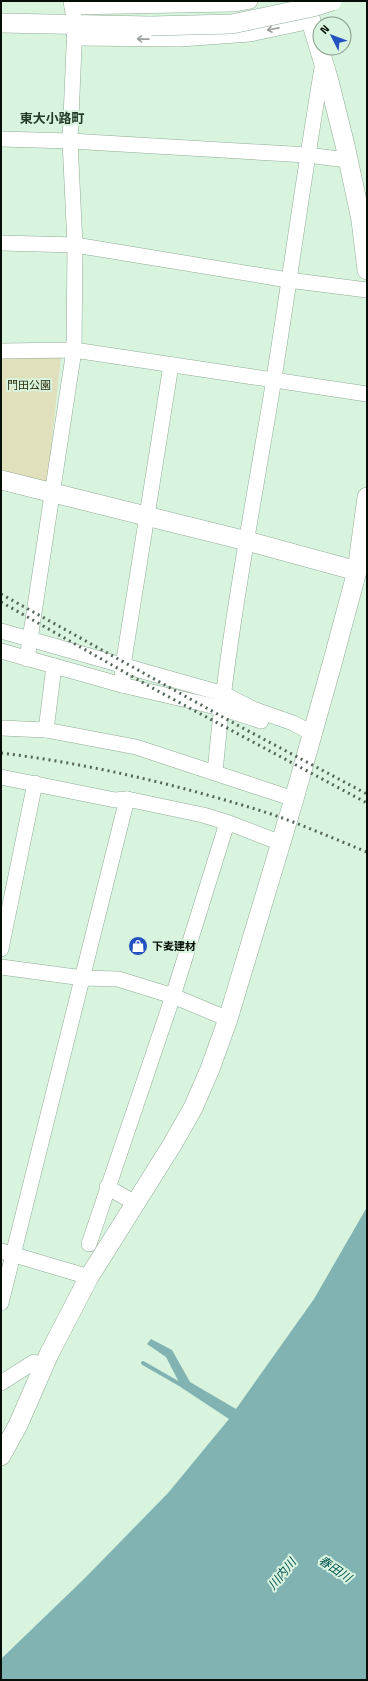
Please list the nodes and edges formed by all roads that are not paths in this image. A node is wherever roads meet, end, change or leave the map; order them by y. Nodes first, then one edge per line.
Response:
1 (250, 1) edge
2 (305, 1) edge
3 (332, 1) edge
4 (73, 18) edge
5 (311, 21) junction
6 (1, 23) edge
7 (323, 61) junction
8 (1, 139) edge
9 (70, 141) junction
10 (307, 155) junction
11 (347, 160) junction
12 (1, 243) edge
13 (75, 245) junction
14 (367, 270) edge
15 (288, 280) junction
16 (367, 290) edge
17 (74, 350) junction
18 (1, 351) edge
19 (171, 365) junction
20 (274, 380) junction
21 (367, 394) edge
22 (1, 480) edge
23 (54, 493) junction
24 (367, 497) edge
25 (146, 517) junction
26 (247, 541) junction
27 (357, 571) junction
28 (1, 631) edge
29 (29, 639) junction
30 (1, 651) edge
31 (27, 659) junction
32 (54, 666) junction
33 (123, 666) junction
34 (122, 685) junction
35 (222, 701) junction
36 (1, 728) edge
37 (46, 730) junction
38 (312, 733) junction
39 (215, 773) junction
40 (1, 777) edge
41 (35, 783) junction
42 (294, 798) junction
43 (127, 799) junction
44 (227, 823) junction
45 (281, 843) junction
46 (1, 949) edge
47 (1, 967) edge
48 (83, 978) junction
49 (173, 996) junction
50 (228, 1019) junction
51 (107, 1187) junction
52 (135, 1203) junction
53 (89, 1244) dead end
54 (7, 1253) edge
55 (89, 1277) junction
56 (1, 1303) edge
57 (34, 1362) dead end
58 (1, 1383) edge
59 (1, 1456) edge

1 - 4 street
2 - 5 street
3 - 4 street, bridge
5 -> 4 street
4 - 6 street
4 - 9 street
5 - 7 street
7 - 10 street
7 - 11 street
8 - 9 street
9 - 10 street
9 - 13 street
10 - 11 street
10 - 15 street
11 - 14 street
12 - 13 street
13 - 15 street
13 - 17 street
15 - 16 street
15 - 20 street
17 - 18 street
17 - 19 street
17 - 23 street
19 - 20 street
19 - 25 street
20 - 21 street
20 - 26 street
22 - 23 street
23 - 25 street
23 - 29 street
24 - 27 street
25 - 26 street
25 - 33 street
26 - 27 street
26 - 35 street
27 - 38 street
28 - 29 street
29 - 31 street
29 - 33 street
30 - 31 street
31 - 32 street
32 - 34 street
32 - 37 street
33 - 34 street
33 - 35 street
34 - 35 street
35 - 38 street
35 - 39 street
36 - 37 street
37 - 39 street
38 - 42 street
39 - 42 street
40 - 41 street
41 - 43 street
41 - 46 street
42 - 45 street
43 - 44 street
43 - 48 street
44 - 45 street
44 - 49 street
45 - 50 street
47 - 48 street
48 - 49 street
48 - 54 street
49 - 50 street
49 - 51 street
50 - 52 street
51 - 52 street
51 - 53 street
52 - 55 street
54 - 55 street
54 - 56 street
55 - 59 street
57 - 58 street

